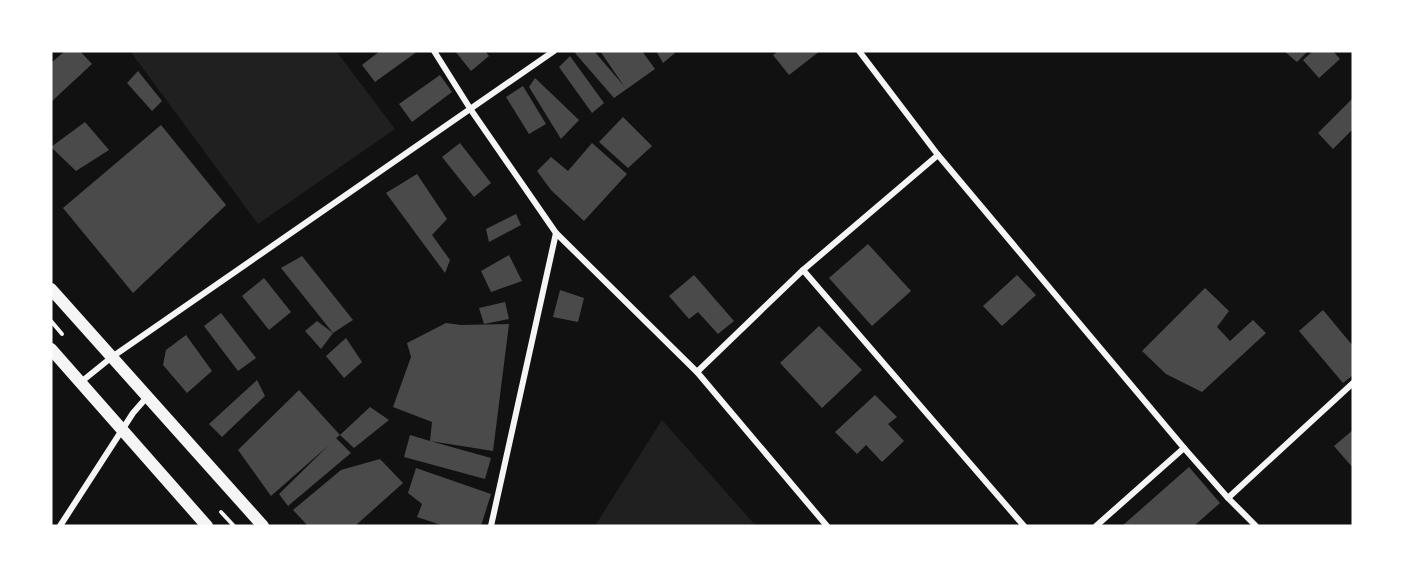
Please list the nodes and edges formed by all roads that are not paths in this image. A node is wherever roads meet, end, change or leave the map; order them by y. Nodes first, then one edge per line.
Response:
1 (434, 51) edge
2 (555, 51) edge
3 (859, 51) edge
4 (471, 110) junction
5 (938, 155) junction
6 (555, 233) junction
7 (803, 270) junction
8 (51, 289) edge
9 (51, 349) edge
10 (112, 357) junction
11 (697, 372) junction
12 (80, 382) junction
13 (1353, 383) edge
14 (147, 397) junction
15 (122, 430) junction
16 (1184, 448) junction
17 (1227, 498) junction
18 (60, 526) edge
19 (207, 526) edge
20 (263, 526) edge
21 (490, 526) edge
22 (827, 526) edge
23 (1024, 526) edge
24 (1096, 526) edge
25 (1256, 526) edge

1 - 4 street
2 - 4 street
3 - 5 street
4 - 6 street
4 - 10 street
5 - 7 street
5 - 16 street
6 - 11 street
6 - 21 street
7 - 11 street
7 - 23 street
8 - 10 main road
9 - 12 main road
10 - 12 street
10 - 14 main road
11 - 22 street
12 - 15 main road
13 - 17 street
14 - 15 street
14 - 20 main road
15 - 18 street
15 - 19 main road
16 - 17 street
16 - 24 street
17 - 25 street

